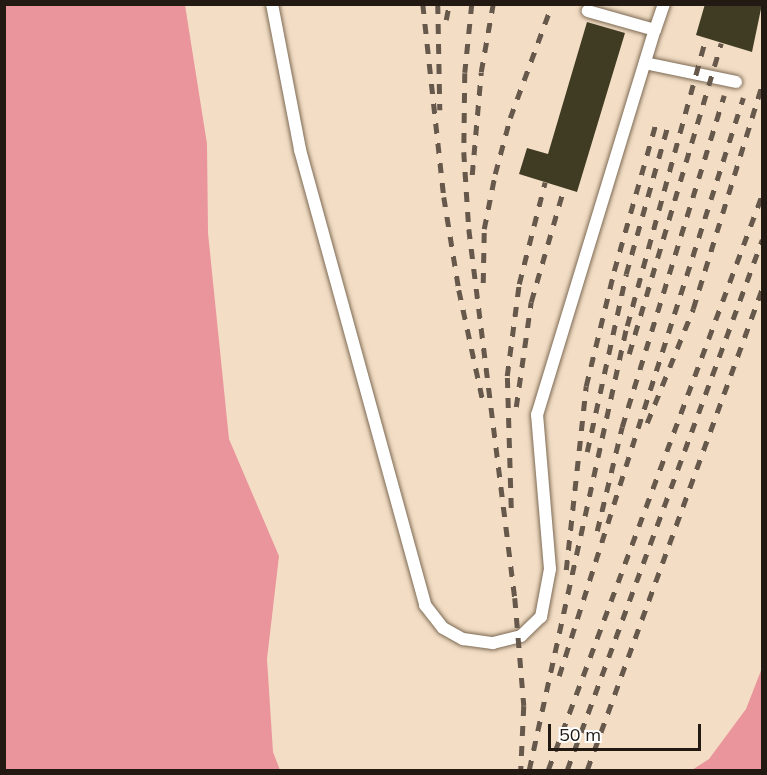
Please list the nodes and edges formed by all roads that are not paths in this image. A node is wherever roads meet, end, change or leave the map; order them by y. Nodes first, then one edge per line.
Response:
1 (272, 4) edge
2 (664, 4) edge
3 (588, 11) dead end
4 (655, 30) junction
5 (645, 63) junction
6 (736, 82) dead end

1 - 5 lane
2 - 4 lane
3 - 4 lane
4 - 5 lane
5 - 6 lane

